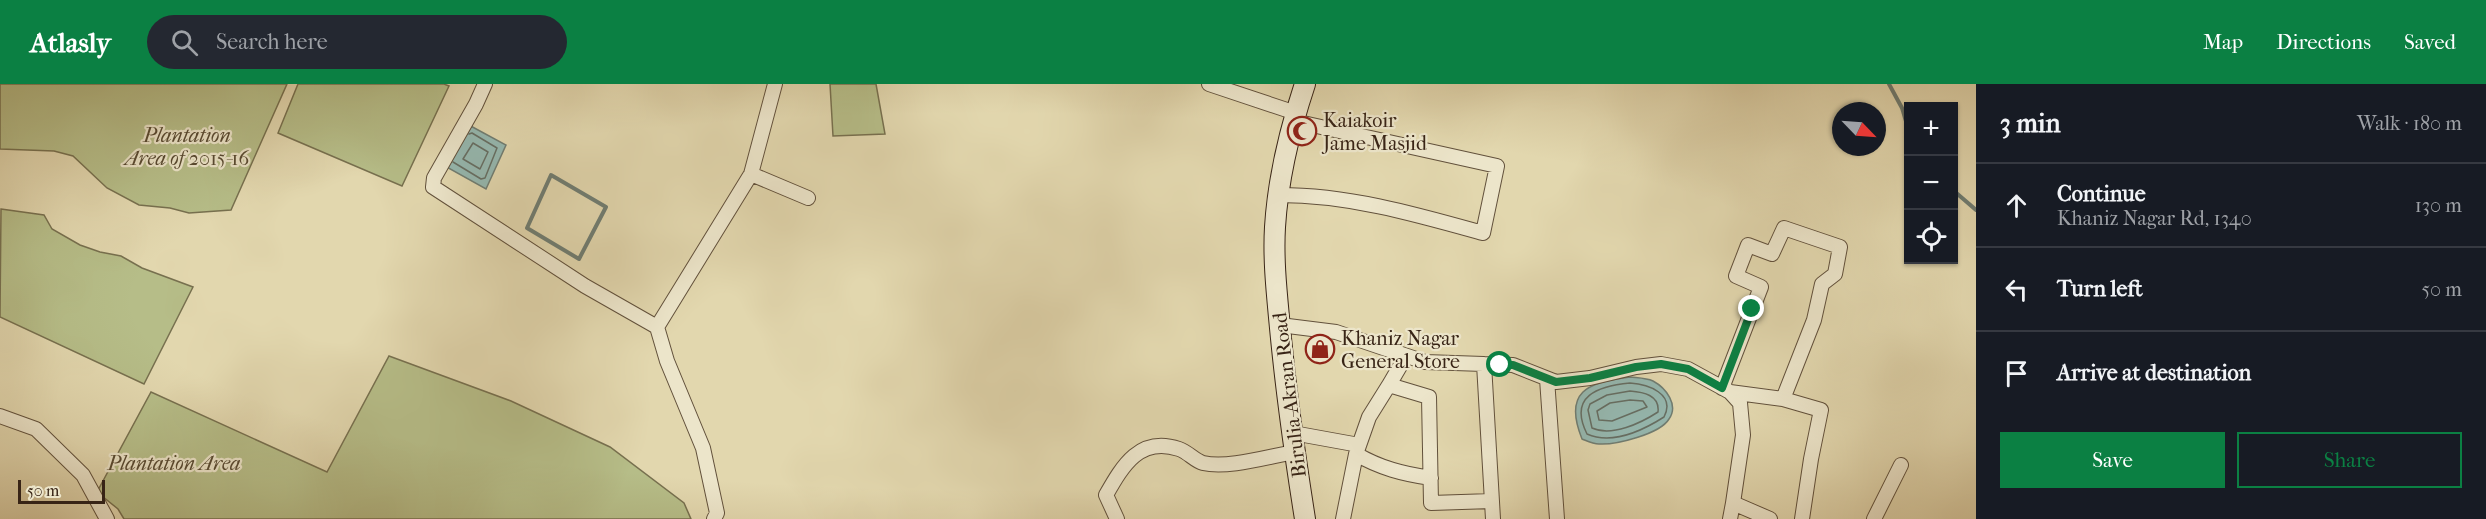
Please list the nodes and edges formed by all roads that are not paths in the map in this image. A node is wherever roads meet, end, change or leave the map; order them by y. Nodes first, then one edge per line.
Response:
1 (485, 84) edge
2 (775, 84) edge
3 (1209, 84) edge
4 (1305, 84) edge
5 (1295, 117) junction
6 (751, 174) junction
7 (1279, 195) junction
8 (808, 198) dead end
9 (1280, 326) junction
10 (657, 327) junction
11 (1406, 356) junction
12 (1484, 364) junction
13 (1547, 378) junction
14 (1389, 385) junction
15 (1726, 390) junction
16 (1783, 399) junction
17 (0, 416) edge
18 (1294, 442) junction
19 (1358, 449) junction
20 (1375, 465) junction
21 (1901, 465) dead end
22 (1431, 478) junction
23 (1350, 485) junction
24 (1492, 501) junction
25 (1733, 503) junction
26 (107, 519) edge
27 (714, 519) edge
28 (1117, 519) edge
29 (1305, 519) edge
30 (1343, 519) edge
31 (1493, 519) edge
32 (1557, 519) edge
33 (1730, 519) edge
34 (1770, 519) edge
35 (1802, 519) edge
36 (1874, 519) edge

1 - 10 street
2 - 6 street
3 - 5 street
4 - 5 street, Birulia-Akran Road
5 - 7 street, Birulia-Akran Road
5 - 7 street
6 - 8 street
6 - 10 street
7 - 9 street, Birulia-Akran Road
9 - 11 street
9 - 18 street, Birulia-Akran Road
10 - 27 street
11 - 12 street
11 - 14 street
12 - 13 street
12 - 24 street
13 - 15 street
13 - 32 street
14 - 19 street
14 - 22 street
15 - 16 street
15 - 16 street
15 - 25 street
16 - 35 street
17 - 26 street
18 - 19 street
18 - 28 street
18 - 29 street, Birulia-Akran Road
19 - 20 street
19 - 23 street
20 - 22 street
20 - 23 street
21 - 36 street
22 - 24 street
23 - 30 street
24 - 31 street
25 - 33 street
25 - 34 street

